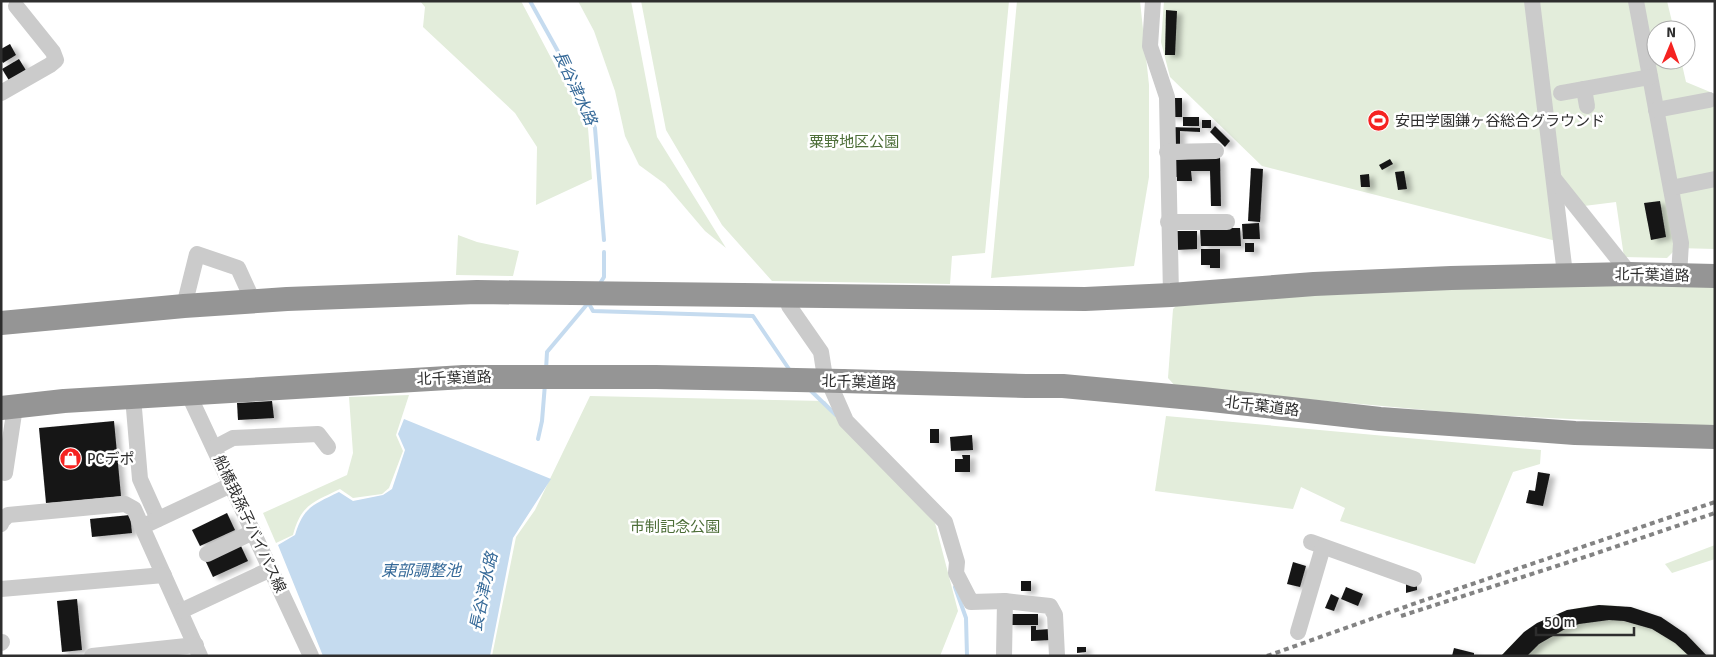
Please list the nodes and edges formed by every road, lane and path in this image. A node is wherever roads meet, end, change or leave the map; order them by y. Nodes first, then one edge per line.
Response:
1 (1153, 1) edge
2 (1532, 1) edge
3 (1636, 1) edge
4 (16, 6) dead end
5 (1650, 77) junction
6 (1584, 89) junction
7 (1, 93) edge
8 (1561, 93) dead end
9 (1709, 100) dead end
10 (1587, 106) dead end
11 (1656, 110) junction
12 (1216, 151) dead end
13 (1167, 152) junction
14 (1715, 179) edge
15 (1555, 180) junction
16 (1671, 188) junction
17 (1168, 222) junction
18 (1227, 222) dead end
19 (1565, 274) junction
20 (1630, 274) junction
21 (1679, 275) junction
22 (1715, 276) edge
23 (1171, 295) junction
24 (253, 301) junction
25 (184, 306) junction
26 (789, 306) dead end
27 (1, 323) edge
28 (188, 394) junction
29 (132, 398) junction
30 (8, 408) edge
31 (1715, 437) edge
32 (5, 445) edge
33 (328, 447) dead end
34 (214, 448) junction
35 (1, 472) edge
36 (231, 485) junction
37 (158, 519) junction
38 (1, 524) edge
39 (142, 526) junction
40 (254, 532) junction
41 (207, 554) dead end
42 (271, 569) junction
43 (164, 575) junction
44 (1414, 579) dead end
45 (1, 589) edge
46 (1005, 601) junction
47 (181, 611) junction
48 (1298, 632) dead end
49 (198, 650) edge
50 (92, 656) edge
51 (311, 656) edge
52 (1004, 656) edge
53 (1057, 656) edge

1 - 13 street
2 - 15 street
3 - 5 street
4 - 7 street
5 - 6 street
5 - 11 street
6 - 8 street
6 - 10 street
9 - 11 street
11 - 16 street
12 - 13 street
13 - 17 street
14 - 16 street
15 - 19 street
15 - 20 street
16 - 21 street
17 - 18 street
17 - 23 street
19 - 20 highway, 北千葉道路
19 - 23 highway, 北千葉道路
20 - 21 highway, 北千葉道路
21 - 22 highway, 北千葉道路
23 - 24 highway, 北千葉道路
24 - 25 highway, 北千葉道路
24 - 25 street
25 - 27 highway, 北千葉道路
26 - 46 street
28 - 29 highway, 北千葉道路
28 - 31 highway, 北千葉道路, bridge
28 - 34 street, 船橋我孫子バイパス線
29 - 30 highway, 北千葉道路
29 - 37 street
30 - 32 street
32 - 35 street
33 - 34 street
34 - 36 street, 船橋我孫子バイパス線
36 - 37 street
36 - 40 street, 船橋我孫子バイパス線
37 - 39 street
38 - 39 street
39 - 43 street
40 - 41 street
40 - 42 street, 船橋我孫子バイパス線
42 - 47 street
42 - 51 street, 船橋我孫子バイパス線
43 - 45 street
43 - 47 street
44 - 48 street
46 - 52 street
46 - 53 street
47 - 49 street
49 - 50 street

